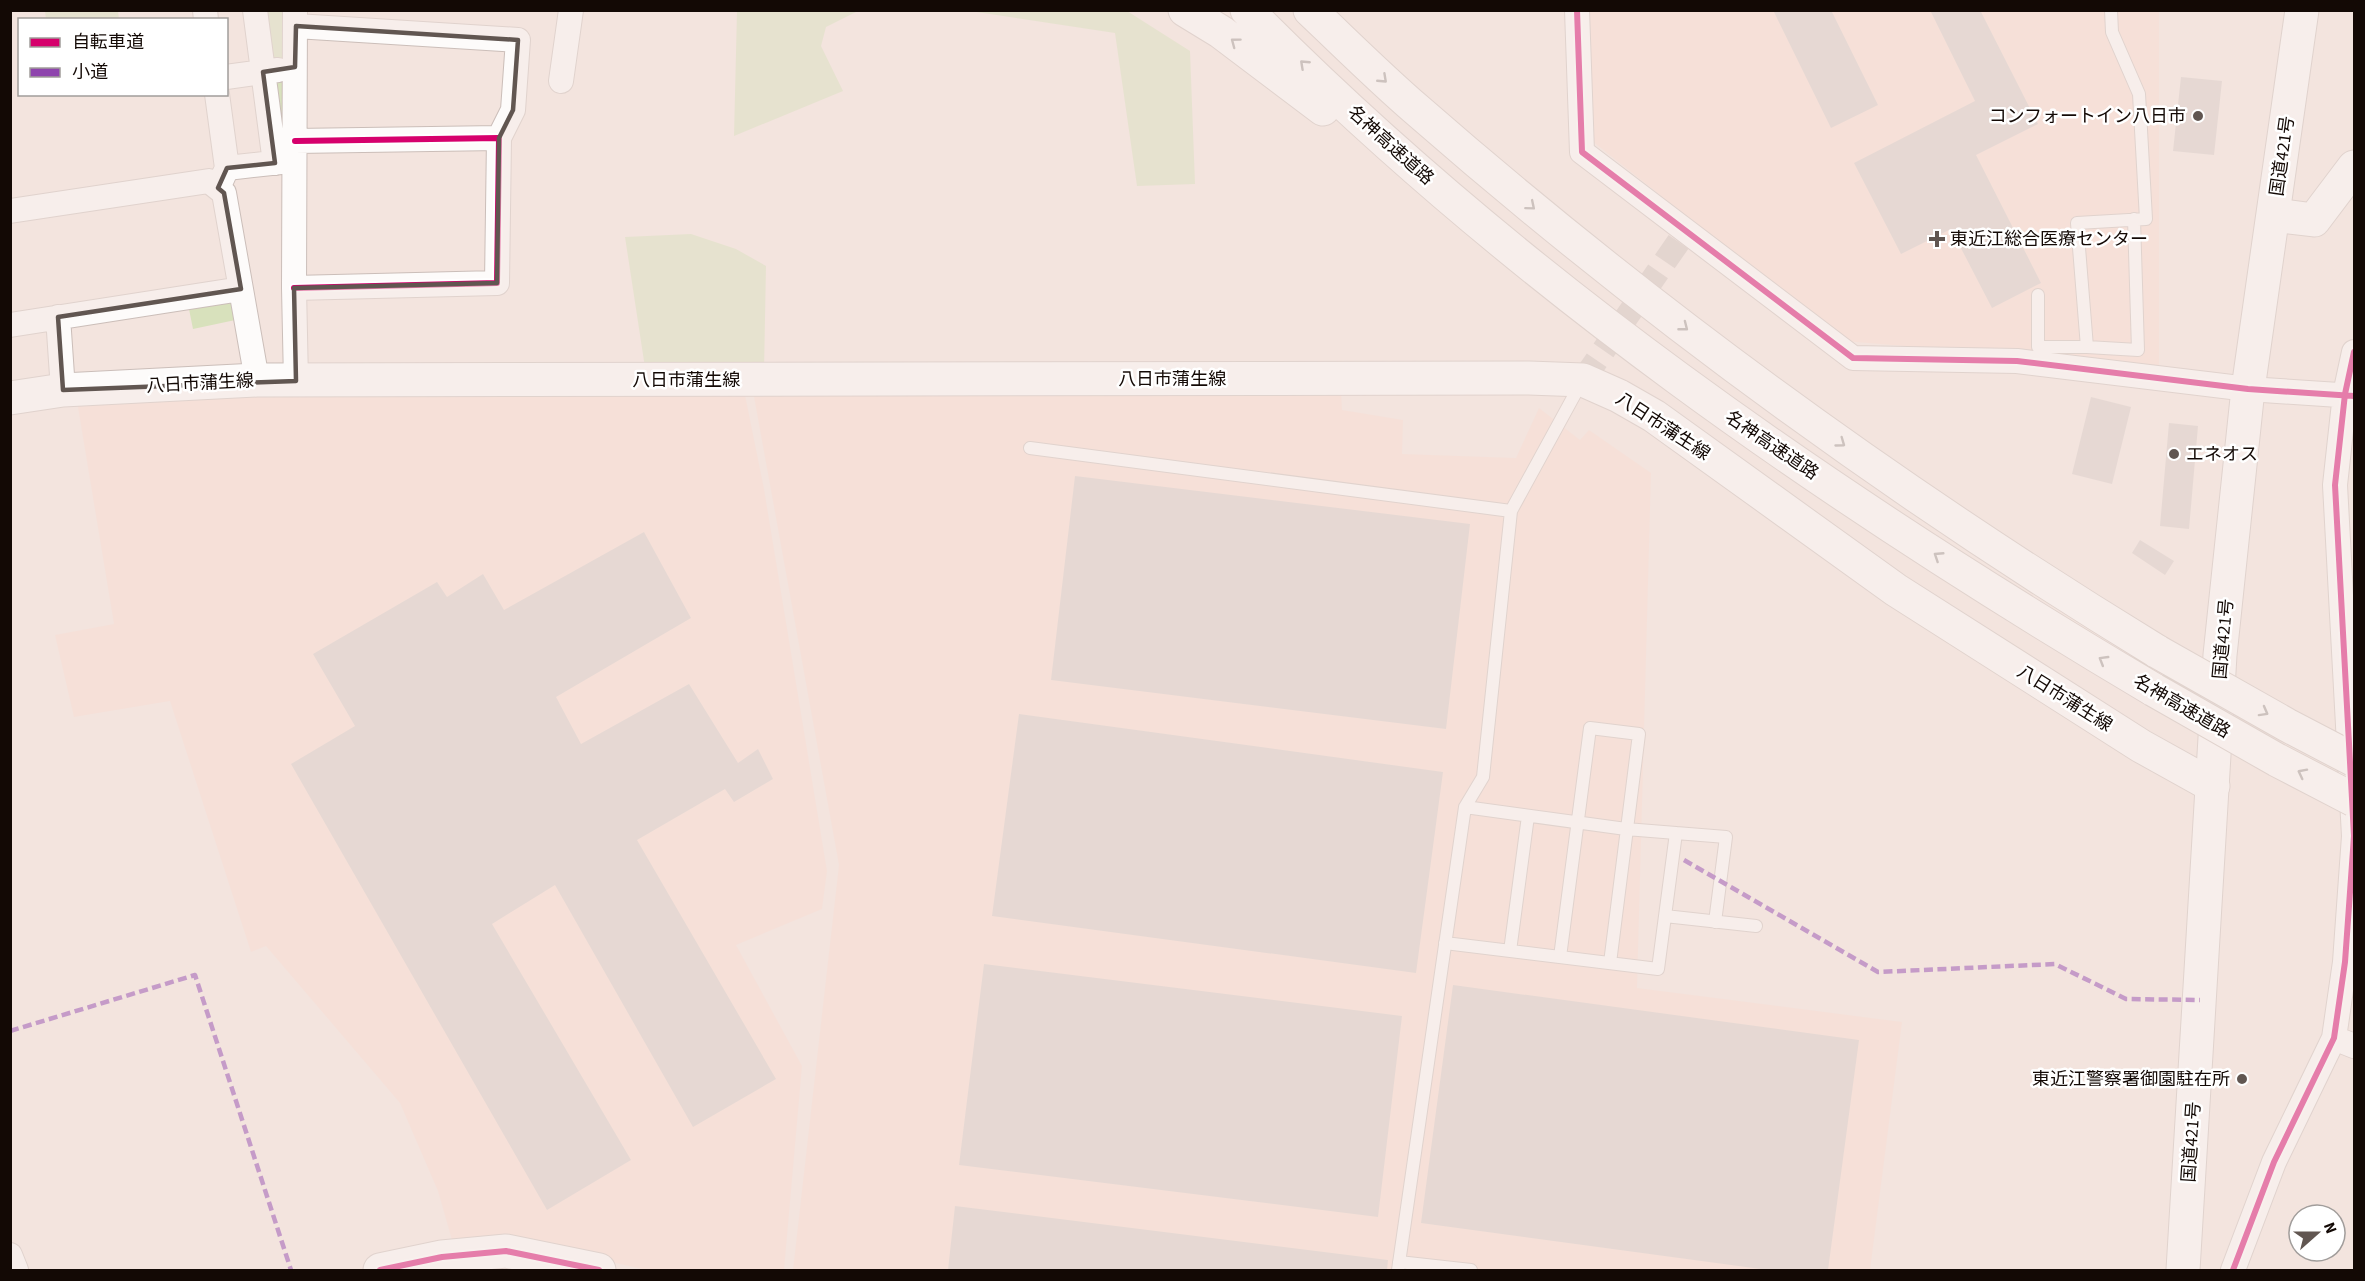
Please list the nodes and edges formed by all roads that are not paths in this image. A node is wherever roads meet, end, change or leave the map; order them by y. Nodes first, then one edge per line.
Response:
1 (255, 10) edge
2 (571, 10) edge
3 (1185, 10) edge
4 (1247, 10) edge
5 (1310, 10) edge
6 (1577, 10) edge
7 (2111, 10) edge
8 (2301, 10) edge
9 (295, 18) edge
10 (296, 67) junction
11 (263, 72) junction
12 (228, 77) edge
13 (561, 81) dead end
14 (217, 96) edge
15 (499, 138) junction
16 (288, 154) junction
17 (2355, 167) edge
18 (222, 178) junction
19 (10, 211) edge
20 (2274, 214) junction
21 (2134, 219) junction
22 (294, 288) junction
23 (241, 289) junction
24 (2038, 295) dead end
25 (58, 317) junction
26 (10, 325) edge
27 (2087, 347) junction
28 (2355, 352) edge
29 (257, 380) junction
30 (1583, 380) junction
31 (296, 381) junction
32 (2248, 389) junction
33 (63, 390) junction
34 (1699, 395) junction
35 (2350, 395) edge
36 (10, 398) edge
37 (1030, 448) dead end
38 (1510, 511) junction
39 (2355, 760) edge
40 (2213, 786) junction
41 (2355, 800) edge
42 (1464, 807) junction
43 (1528, 816) junction
44 (1578, 823) junction
45 (1626, 829) junction
46 (1676, 833) junction
47 (2354, 836) edge
48 (1665, 916) junction
49 (1715, 922) junction
50 (1756, 926) dead end
51 (1445, 944) junction
52 (1510, 951) junction
53 (1560, 957) junction
54 (1610, 963) junction
55 (2344, 1042) edge
56 (10, 1255) edge
57 (1398, 1266) edge
58 (16, 1270) edge
59 (380, 1270) edge
60 (599, 1270) edge
61 (1471, 1270) edge
62 (2183, 1270) edge
63 (2233, 1270) edge

1 - 11 street
2 - 13 street
34 -> 3 main road
34 -> 4 main road, 名神高速道路
5 -> 39 main road, 名神高速道路, bridge
6 - 32 street
7 - 21 lane
8 - 20 main road, 国道421号
9 - 10 street
9 - 15 street
10 - 11 street
10 - 16 street
11 - 12 street
11 - 16 street
14 - 18 street
15 - 16 street
15 - 22 street
16 - 18 street
16 - 22 street
17 - 20 main road
18 - 19 street
18 - 23 street
20 - 32 main road, 国道421号
21 - 27 lane
21 - 27 lane
22 - 31 street
23 - 25 street
23 - 29 street
24 - 27 lane
25 - 26 street
25 - 33 street
28 - 35 street
29 - 31 main road, 八日市蒲生線
29 - 33 main road, 八日市蒲生線
30 - 31 main road, 八日市蒲生線
30 - 38 lane
30 - 40 main road, 八日市蒲生線
32 - 35 street
32 - 40 main road, 国道421号
33 - 36 main road, 八日市蒲生線
41 -> 34 main road, 名神高速道路, bridge
35 - 47 street
37 - 38 lane
38 - 42 lane
40 - 62 main road, 国道421号
42 - 43 lane
42 - 51 lane
43 - 44 lane
43 - 52 lane
44 - 45 lane
44 - 45 lane
44 - 53 lane
45 - 46 lane
45 - 54 lane
46 - 48 lane
46 - 49 lane
47 - 55 street
48 - 49 lane
48 - 54 lane
49 - 50 lane
51 - 52 lane
51 - 57 lane
52 - 53 lane
53 - 54 lane
55 - 63 street
56 - 58 street
57 - 61 lane
59 - 60 main road

